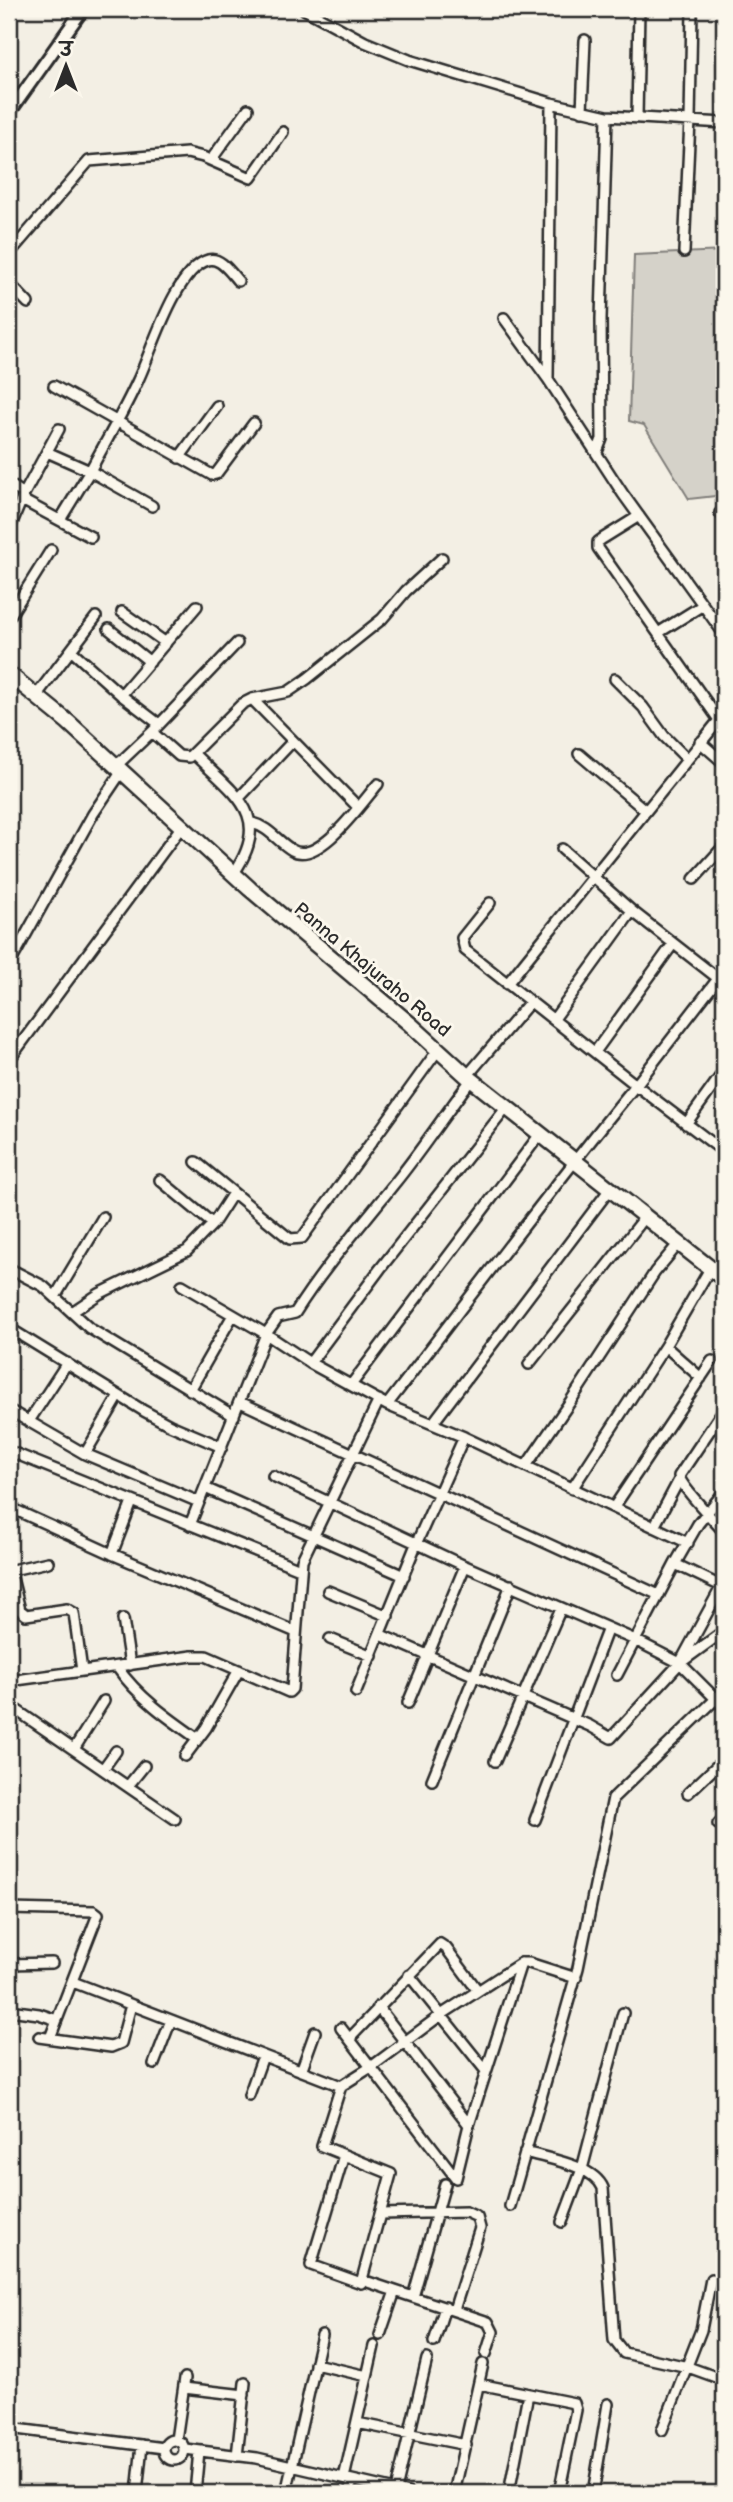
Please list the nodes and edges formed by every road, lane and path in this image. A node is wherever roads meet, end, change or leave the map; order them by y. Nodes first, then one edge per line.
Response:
1 (83, 9) edge
2 (304, 9) edge
3 (639, 9) edge
4 (692, 9) edge
5 (585, 40) dead end
6 (551, 103) junction
7 (248, 109) dead end
8 (582, 111) junction
9 (9, 113) edge
10 (607, 116) junction
11 (637, 118) junction
12 (690, 120) junction
13 (724, 123) edge
14 (283, 132) dead end
15 (211, 160) junction
16 (684, 252) dead end
17 (9, 254) edge
18 (238, 281) dead end
19 (9, 283) edge
20 (28, 303) dead end
21 (504, 318) dead end
22 (548, 379) junction
23 (54, 386) dead end
24 (217, 406) dead end
25 (116, 422) junction
26 (254, 423) dead end
27 (59, 429) dead end
28 (47, 452) junction
29 (597, 452) junction
30 (180, 458) junction
31 (90, 471) junction
32 (9, 484) edge
33 (23, 497) junction
34 (152, 506) dead end
35 (639, 516) junction
36 (60, 520) junction
37 (9, 530) edge
38 (91, 537) dead end
39 (51, 550) dead end
40 (442, 558) dead end
41 (703, 605) junction
42 (197, 606) dead end
43 (122, 612) dead end
44 (9, 617) edge
45 (96, 617) dead end
46 (721, 623) edge
47 (109, 629) dead end
48 (658, 633) junction
49 (724, 634) edge
50 (166, 643) junction
51 (237, 643) dead end
52 (72, 652) junction
53 (150, 662) junction
54 (9, 674) edge
55 (615, 679) dead end
56 (121, 695) junction
57 (36, 696) junction
58 (252, 699) junction
59 (722, 717) edge
60 (156, 728) junction
61 (292, 742) junction
62 (700, 742) junction
63 (194, 754) junction
64 (579, 754) dead end
65 (687, 759) junction
66 (724, 763) edge
67 (119, 768) junction
68 (378, 784) dead end
69 (239, 798) junction
70 (358, 807) junction
71 (646, 811) junction
72 (251, 823) junction
73 (181, 826) junction
74 (724, 846) edge
75 (562, 849) dead end
76 (234, 873) junction
77 (595, 876) junction
78 (694, 879) dead end
79 (490, 903) dead end
80 (632, 911) junction
81 (673, 944) junction
82 (9, 965) edge
83 (722, 978) edge
84 (507, 984) junction
85 (530, 1002) junction
86 (554, 1019) junction
87 (438, 1050) junction
88 (595, 1052) junction
89 (9, 1060) edge
90 (724, 1071) edge
91 (469, 1078) junction
92 (636, 1085) junction
93 (507, 1107) junction
94 (687, 1124) junction
95 (541, 1133) junction
96 (724, 1152) edge
97 (574, 1160) junction
98 (196, 1162) dead end
99 (160, 1180) dead end
100 (610, 1189) junction
101 (233, 1193) junction
102 (646, 1216) junction
103 (103, 1217) dead end
104 (213, 1224) junction
105 (680, 1242) junction
106 (710, 1268) junction
107 (10, 1270) edge
108 (724, 1279) edge
109 (181, 1285) dead end
110 (55, 1297) junction
111 (72, 1312) junction
112 (233, 1315) junction
113 (9, 1328) edge
114 (266, 1334) junction
115 (665, 1346) junction
116 (712, 1361) dead end
117 (67, 1363) junction
118 (310, 1363) junction
119 (529, 1364) dead end
120 (701, 1378) junction
121 (351, 1385) junction
122 (190, 1390) junction
123 (120, 1396) junction
124 (240, 1402) junction
125 (383, 1403) junction
126 (724, 1409) edge
127 (9, 1410) edge
128 (234, 1416) junction
129 (30, 1421) junction
130 (433, 1423) junction
131 (464, 1437) junction
132 (222, 1447) junction
133 (9, 1451) edge
134 (85, 1454) junction
135 (353, 1454) junction
136 (526, 1466) junction
137 (273, 1476) dead end
138 (679, 1480) junction
139 (205, 1488) junction
140 (572, 1489) junction
141 (724, 1492) edge
142 (439, 1493) junction
143 (330, 1501) junction
144 (132, 1502) junction
145 (199, 1502) junction
146 (9, 1507) edge
147 (614, 1507) junction
148 (709, 1512) junction
149 (190, 1525) junction
150 (654, 1527) junction
151 (724, 1532) edge
152 (313, 1536) junction
153 (417, 1542) junction
154 (688, 1543) junction
155 (111, 1554) junction
156 (48, 1562) dead end
157 (675, 1564) junction
158 (465, 1566) junction
159 (300, 1569) junction
160 (404, 1576) junction
161 (723, 1584) edge
162 (511, 1586) junction
163 (328, 1591) dead end
164 (12, 1594) edge
165 (659, 1595) junction
166 (561, 1608) junction
167 (388, 1616) junction
168 (123, 1619) dead end
169 (608, 1628) junction
170 (724, 1631) edge
171 (296, 1632) junction
172 (381, 1635) junction
173 (330, 1639) dead end
174 (635, 1640) junction
175 (372, 1656) junction
176 (427, 1656) junction
177 (680, 1663) junction
178 (130, 1665) junction
179 (117, 1667) junction
180 (239, 1670) junction
181 (82, 1671) junction
182 (475, 1675) junction
183 (617, 1675) dead end
184 (9, 1681) edge
185 (724, 1691) edge
186 (356, 1692) dead end
187 (522, 1698) junction
188 (716, 1698) junction
189 (104, 1701) dead end
190 (408, 1703) dead end
191 (9, 1705) edge
192 (724, 1707) edge
193 (573, 1719) junction
194 (198, 1739) junction
195 (74, 1749) junction
196 (116, 1751) dead end
197 (185, 1756) dead end
198 (724, 1759) edge
199 (495, 1761) dead end
200 (144, 1766) dead end
201 (103, 1769) junction
202 (432, 1780) dead end
203 (128, 1786) junction
204 (688, 1793) dead end
205 (175, 1819) dead end
206 (535, 1820) dead end
207 (9, 1909) edge
208 (52, 1963) dead end
209 (9, 1964) edge
210 (521, 1964) junction
211 (409, 1975) junction
212 (576, 1978) junction
213 (73, 1982) junction
214 (478, 1991) junction
215 (131, 2005) junction
216 (378, 2007) junction
217 (9, 2010) edge
218 (623, 2013) dead end
219 (441, 2015) junction
220 (57, 2020) junction
221 (170, 2021) junction
222 (341, 2028) dead end
223 (315, 2032) dead end
224 (39, 2037) dead end
225 (50, 2038) junction
226 (349, 2038) junction
227 (404, 2042) junction
228 (263, 2056) junction
229 (154, 2064) dead end
230 (371, 2067) junction
231 (301, 2071) junction
232 (486, 2071) junction
233 (341, 2086) junction
234 (249, 2095) dead end
235 (469, 2125) junction
236 (525, 2152) junction
237 (344, 2155) junction
238 (582, 2169) junction
239 (445, 2184) dead end
240 (510, 2206) dead end
241 (436, 2213) junction
242 (381, 2214) junction
243 (562, 2222) dead end
244 (710, 2278) dead end
245 (362, 2280) junction
246 (395, 2291) junction
247 (413, 2297) junction
248 (450, 2309) junction
249 (322, 2335) dead end
250 (380, 2335) dead end
251 (434, 2342) dead end
252 (374, 2346) dead end
253 (486, 2354) dead end
254 (427, 2359) dead end
255 (315, 2364) junction
256 (483, 2364) dead end
257 (688, 2367) junction
258 (368, 2376) junction
259 (724, 2380) edge
260 (245, 2383) dead end
261 (479, 2384) junction
262 (528, 2394) junction
263 (244, 2395) junction
264 (608, 2404) dead end
265 (357, 2423) junction
266 (9, 2428) edge
267 (662, 2430) dead end
268 (410, 2433) junction
269 (176, 2440) junction
270 (142, 2445) junction
271 (466, 2445) junction
272 (164, 2448) junction
273 (185, 2449) junction
274 (199, 2451) junction
275 (237, 2456) junction
276 (292, 2465) junction
277 (348, 2479) junction
278 (402, 2492) edge
279 (137, 2493) edge
280 (195, 2493) edge
281 (286, 2493) edge
282 (349, 2493) edge
283 (454, 2493) edge
284 (509, 2493) edge
285 (559, 2493) edge
286 (593, 2493) edge

1 - 9 street
2 - 6 street
3 - 11 street
4 - 12 street
5 - 8 street
6 - 8 street
6 - 22 street
7 - 15 street
8 - 10 street
10 - 11 street
10 - 29 street
11 - 12 street
12 - 13 street
12 - 16 street
14 - 15 street
15 - 17 street
18 - 25 street
19 - 20 street
21 - 22 street
22 - 29 street
23 - 25 street
24 - 30 street
25 - 30 street
25 - 31 street
26 - 30 street
27 - 28 street
28 - 31 street
28 - 33 street
29 - 35 street
31 - 34 street
31 - 36 street
32 - 33 street
33 - 36 street
33 - 37 street
35 - 41 street
35 - 48 street
36 - 38 street
39 - 44 street
40 - 58 street
41 - 46 street
41 - 48 street
42 - 50 street
43 - 50 street
45 - 52 street
46 - 49 street
47 - 53 street
48 - 59 street
50 - 53 street
51 - 60 street
52 - 56 street
52 - 57 street
53 - 56 street
54 - 57 main road, Panna Khajuraho Road
55 - 65 street
56 - 60 street
57 - 67 main road, Panna Khajuraho Road
58 - 61 street
58 - 63 street
59 - 62 street
60 - 63 street
60 - 67 street
61 - 69 street
61 - 70 street
62 - 65 street
62 - 66 street
63 - 69 street
64 - 71 street
65 - 71 street
67 - 73 main road, Panna Khajuraho Road
67 - 82 street
68 - 70 street
69 - 72 street
70 - 72 street
71 - 77 street
72 - 76 street
73 - 76 main road, Panna Khajuraho Road
73 - 89 street
74 - 78 street
75 - 77 street
76 - 87 main road, Panna Khajuraho Road
77 - 80 street
77 - 84 street
79 - 84 street
80 - 81 street
80 - 86 street
81 - 83 street
81 - 88 street
83 - 92 street
84 - 85 street
85 - 86 street
85 - 91 street
86 - 88 street
87 - 91 main road, Panna Khajuraho Road
87 - 101 street
88 - 92 street
90 - 94 street
91 - 93 main road, Panna Khajuraho Road
91 - 114 street
92 - 94 street
92 - 97 street
93 - 95 main road, Panna Khajuraho Road
93 - 118 street
94 - 96 street
95 - 97 main road, Panna Khajuraho Road
95 - 121 street
97 - 100 main road, Panna Khajuraho Road
97 - 125 street
98 - 101 street
99 - 104 street
100 - 102 main road, Panna Khajuraho Road
100 - 130 street
101 - 104 street
102 - 105 main road, Panna Khajuraho Road
102 - 119 street
103 - 110 street
104 - 111 street
105 - 106 main road, Panna Khajuraho Road
105 - 136 street
106 - 108 main road, Panna Khajuraho Road
106 - 115 street
107 - 110 street
109 - 112 street
110 - 111 street
111 - 122 street
112 - 114 street
112 - 122 street
113 - 117 street
114 - 118 street
114 - 124 street
115 - 120 street
115 - 140 street
116 - 120 street
117 - 123 street
117 - 129 street
118 - 121 street
120 - 147 street
121 - 125 street
122 - 128 street
123 - 132 street
123 - 134 street
124 - 128 street
124 - 135 street
125 - 130 street
125 - 135 street
126 - 138 street
127 - 129 street
128 - 132 street
129 - 134 street
130 - 131 street
131 - 136 street
131 - 142 street
132 - 139 street
133 - 144 street
134 - 145 street
135 - 142 street
135 - 143 street
136 - 140 street
137 - 143 street
138 - 148 street
138 - 150 street
139 - 145 street
139 - 152 street
140 - 147 street
141 - 148 street
142 - 153 street
142 - 165 street
143 - 152 street
143 - 153 street
144 - 149 street
144 - 155 street
145 - 149 street
146 - 155 street
147 - 150 street
148 - 151 street
148 - 154 street
149 - 159 street
150 - 154 street
152 - 159 street
152 - 160 street
153 - 158 street
153 - 160 street
154 - 157 street
155 - 171 street
156 - 164 street
157 - 161 street
157 - 165 street
158 - 162 street
158 - 176 street
159 - 171 street
160 - 167 street
161 - 177 street
162 - 166 street
162 - 182 street
163 - 167 street
164 - 181 street
165 - 174 street
166 - 169 street
166 - 187 street
167 - 172 street
168 - 178 street
169 - 174 street
169 - 193 street
170 - 177 street
171 - 180 street
172 - 175 street
172 - 176 street
173 - 175 street
174 - 177 street
174 - 183 street
175 - 186 street
176 - 182 street
176 - 190 street
177 - 188 street
177 - 193 street
178 - 179 street
178 - 180 street
179 - 181 street
179 - 194 street
180 - 194 street
181 - 184 street
182 - 187 street
182 - 202 street
185 - 188 street
187 - 193 street
187 - 199 street
188 - 192 street
188 - 212 street
189 - 195 street
191 - 195 street
193 - 206 street
194 - 197 street
195 - 201 street
196 - 201 street
198 - 204 street
200 - 203 street
201 - 203 street
203 - 205 street
207 - 213 street
208 - 209 street
210 - 212 street
210 - 214 street
210 - 232 street
211 - 214 street
211 - 216 street
211 - 219 street
212 - 236 street
213 - 215 street
213 - 220 street
214 - 219 street
215 - 221 street
215 - 225 street
216 - 226 street
216 - 227 street
217 - 220 street
218 - 238 street
219 - 227 street
219 - 232 street
220 - 225 street
221 - 228 street
221 - 229 street
222 - 226 street
223 - 231 street
224 - 225 street
226 - 230 street
227 - 230 street
227 - 235 street
228 - 231 street
228 - 234 street
230 - 233 street
230 - 235 street
231 - 233 street
232 - 235 street
233 - 237 street
236 - 238 street
236 - 240 street
237 - 242 street
237 - 245 street
238 - 243 street
238 - 257 street
239 - 241 street
241 - 242 street
241 - 247 street
241 - 248 street
242 - 245 street
244 - 257 street
245 - 246 street
246 - 247 street
246 - 250 street
247 - 248 street
248 - 251 street
248 - 253 street
249 - 255 street
252 - 258 street
254 - 268 street
255 - 258 street
255 - 276 street
256 - 261 street
257 - 259 street
257 - 267 street
258 - 265 street
260 - 263 street
261 - 262 street
261 - 271 street
262 - 284 street
262 - 285 street
263 - 269 street
263 - 275 street
264 - 286 street
265 - 268 street
265 - 277 street
266 - 270 street
268 - 271 street
268 - 278 street
269 - 272 street
269 - 273 street
270 - 272 street
270 - 279 street
271 - 283 street
272 - 273 street
273 - 274 street
274 - 275 street
274 - 280 street
275 - 276 street
276 - 277 street
276 - 281 street
277 - 278 street
277 - 282 street

